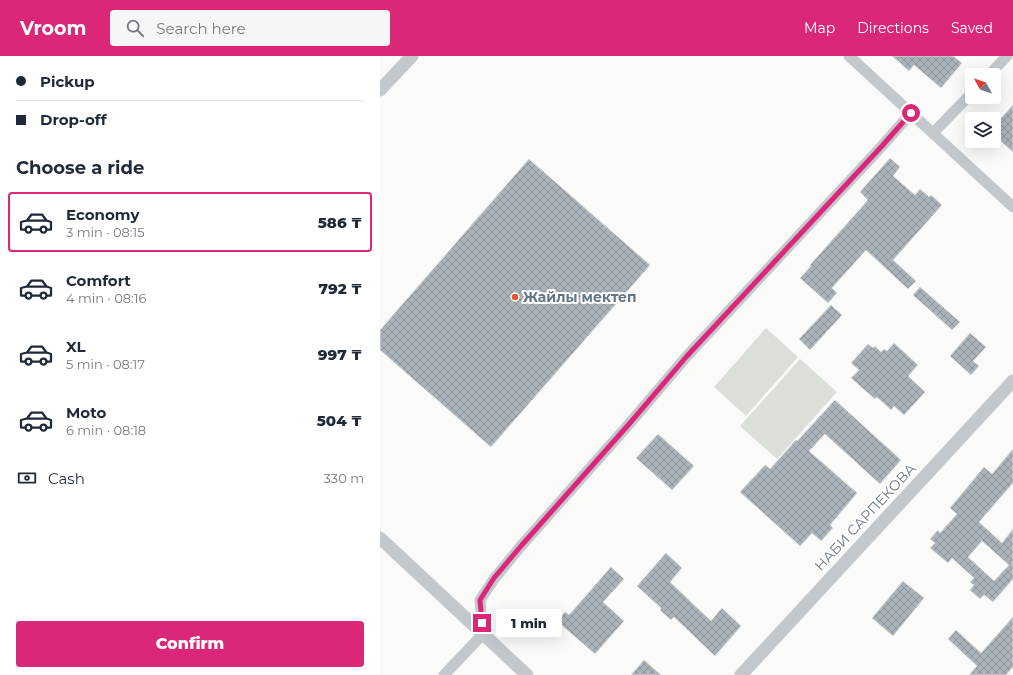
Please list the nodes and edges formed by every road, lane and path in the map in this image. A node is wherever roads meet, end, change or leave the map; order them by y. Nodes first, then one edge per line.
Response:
1 (412, 56) edge
2 (849, 56) edge
3 (1007, 56) edge
4 (996, 68) edge
5 (380, 90) edge
6 (965, 100) edge
7 (911, 113) junction
8 (932, 133) junction
9 (1013, 206) edge
10 (1013, 381) edge
11 (380, 538) edge
12 (483, 634) junction
13 (444, 675) edge
14 (527, 675) edge
15 (741, 675) edge

1 - 5 street
2 - 7 street
3 - 4 street
6 - 8 street
7 - 8 street
7 - 12 street
8 - 9 street
10 - 15 street, НАБИ САРПЕКОВА
11 - 12 street
12 - 13 street
12 - 14 street

